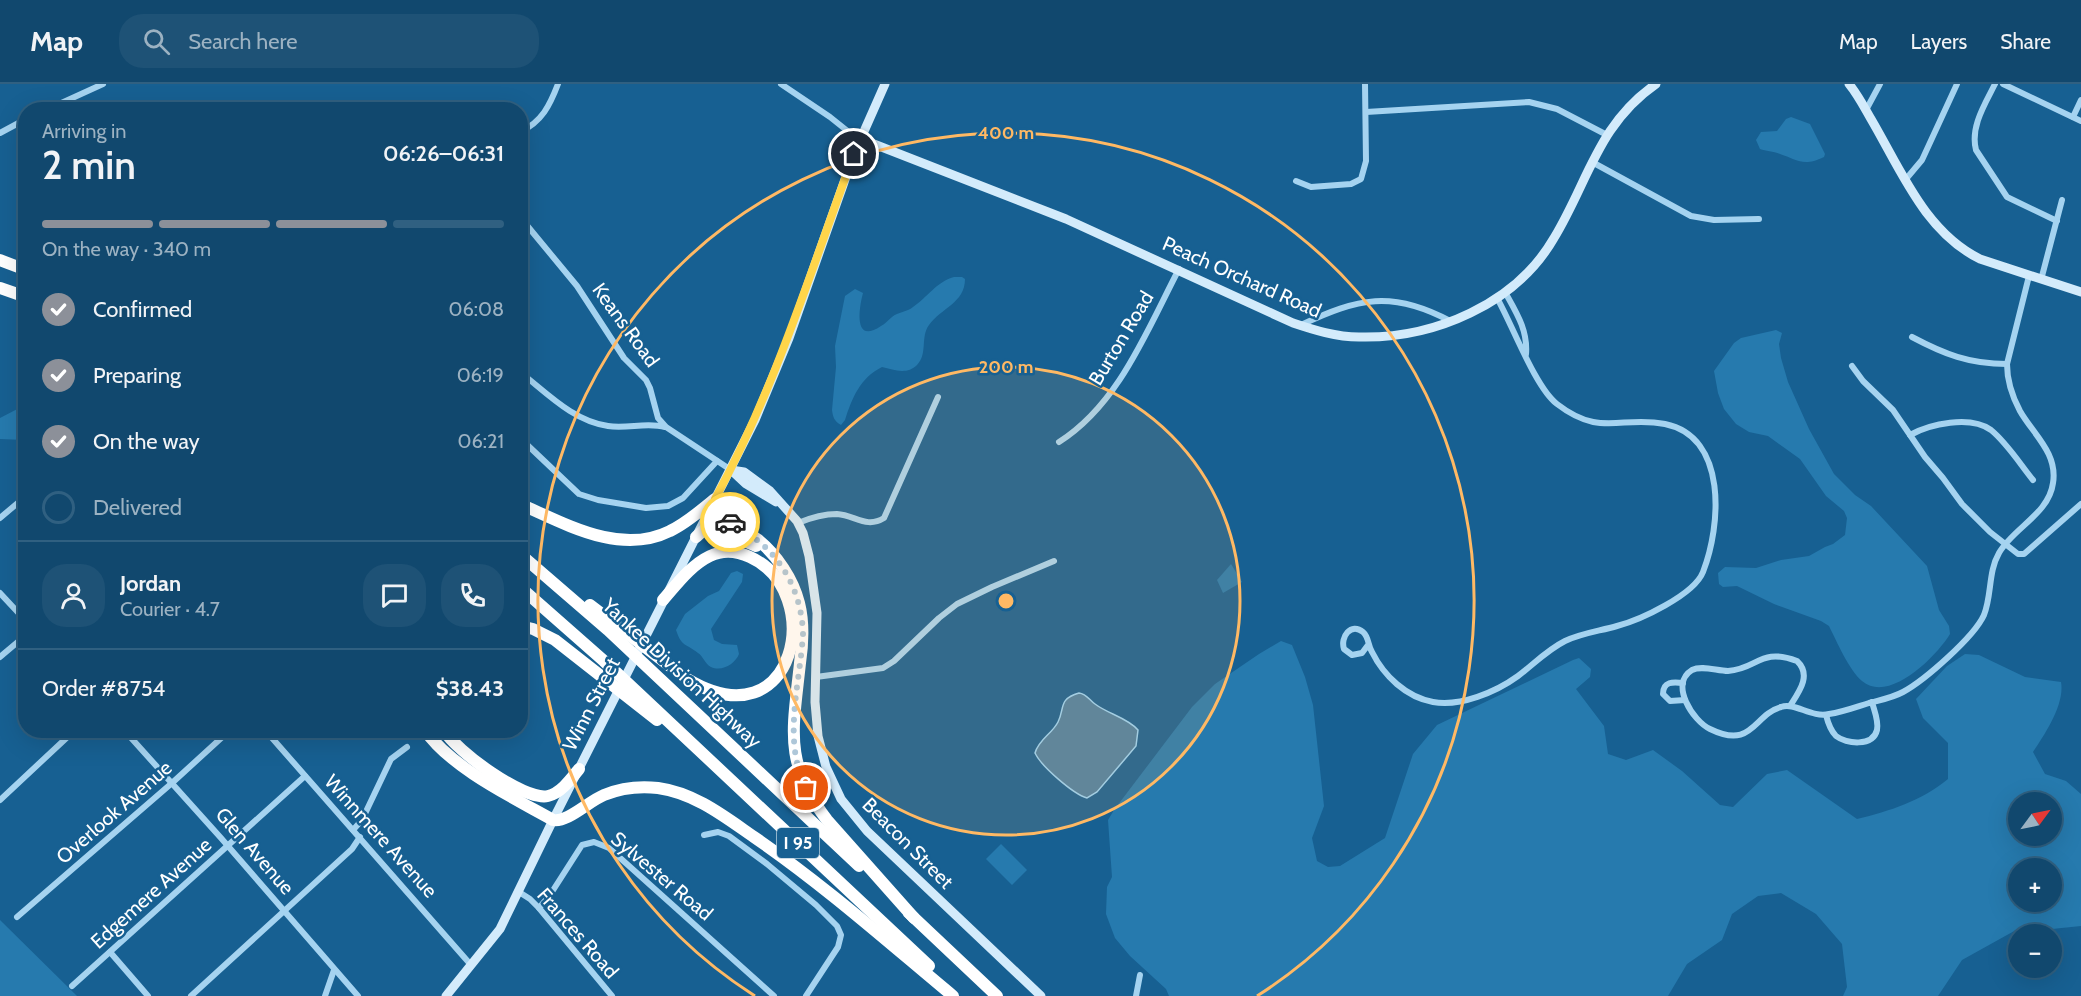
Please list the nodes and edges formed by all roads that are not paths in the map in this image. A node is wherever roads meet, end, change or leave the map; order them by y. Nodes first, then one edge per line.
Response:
1 (103, 84) edge
2 (558, 84) edge
3 (781, 84) edge
4 (885, 84) edge
5 (1365, 84) edge
6 (1656, 84) edge
7 (1880, 84) edge
8 (1957, 84) edge
9 (1995, 84) edge
10 (2003, 84) edge
11 (1851, 85) edge
12 (2018, 87) edge
13 (2081, 100) edge
14 (64, 102) edge
15 (1866, 110) junction
16 (1366, 112) junction
17 (2073, 117) junction
18 (2081, 121) edge
19 (18, 124) edge
20 (528, 128) edge
21 (0, 133) edge
22 (1608, 135) junction
23 (861, 139) junction
24 (1591, 161) junction
25 (1906, 179) junction
26 (1296, 181) dead end
27 (2062, 201) dead end
28 (1759, 219) dead end
29 (2057, 221) junction
30 (528, 226) edge
31 (0, 260) edge
32 (18, 267) edge
33 (1179, 269) junction
34 (2029, 276) junction
35 (2041, 280) junction
36 (0, 288) edge
37 (1505, 292) junction
38 (2081, 292) edge
39 (18, 294) edge
40 (1497, 298) junction
41 (1451, 321) junction
42 (1300, 325) junction
43 (1912, 337) dead end
44 (1526, 354) junction
45 (2007, 364) junction
46 (1852, 366) dead end
47 (528, 378) edge
48 (938, 397) dead end
49 (666, 427) junction
50 (1910, 435) junction
51 (1059, 442) dead end
52 (528, 446) edge
53 (717, 461) junction
54 (731, 470) junction
55 (2033, 480) dead end
56 (715, 499) junction
57 (18, 503) edge
58 (2081, 504) edge
59 (528, 507) edge
60 (0, 518) edge
61 (798, 523) junction
62 (696, 537) junction
63 (2005, 544) junction
64 (528, 560) edge
65 (777, 560) junction
66 (1054, 561) dead end
67 (0, 593) edge
68 (528, 594) edge
69 (663, 600) junction
70 (18, 612) edge
71 (528, 628) edge
72 (627, 639) junction
73 (18, 642) edge
74 (1368, 645) junction
75 (0, 657) edge
76 (816, 677) junction
77 (1683, 683) junction
78 (634, 696) junction
79 (1685, 700) junction
80 (1872, 702) junction
81 (1790, 706) junction
82 (1826, 715) junction
83 (66, 738) edge
84 (131, 738) edge
85 (221, 738) edge
86 (272, 738) edge
87 (432, 738) edge
88 (450, 738) edge
89 (407, 747) dead end
90 (579, 769) junction
91 (305, 776) junction
92 (172, 783) junction
93 (0, 800) edge
94 (553, 820) junction
95 (353, 830) junction
96 (704, 835) dead end
97 (360, 837) junction
98 (228, 846) junction
99 (519, 892) junction
100 (538, 908) junction
101 (284, 910) junction
102 (17, 917) dead end
103 (914, 918) junction
104 (110, 952) junction
105 (471, 965) junction
106 (334, 970) junction
107 (1140, 975) dead end
108 (72, 986) dead end
109 (148, 996) edge
110 (191, 996) edge
111 (325, 996) edge
112 (358, 996) edge
113 (446, 996) edge
114 (612, 996) edge
115 (774, 996) edge
116 (806, 996) edge
117 (953, 996) edge
118 (961, 996) edge
119 (997, 996) edge
120 (1041, 996) edge
121 (1136, 996) edge

1 - 14 street
2 - 20 street
3 - 23 street
4 - 23 street, Winn Street
5 - 16 street
6 - 22 street, Peach Orchard Road
7 - 15 street
8 - 25 street
9 - 29 street
10 - 12 street
11 - 15 street
12 - 17 street
13 - 17 street
15 - 25 street
16 - 22 street
16 - 26 street
17 - 18 street
19 - 21 street
22 - 24 street, Peach Orchard Road
23 - 33 street, Peach Orchard Road
23 - 54 street, Winn Street
24 - 28 street
24 - 37 street, Peach Orchard Road
25 - 34 street
27 - 29 street
29 - 35 street
30 - 49 street, Keans Road
31 - 32 highway
33 - 42 street, Peach Orchard Road
33 - 51 street, Burton Road
34 - 35 street
34 - 45 street
35 - 38 street
36 - 39 highway
37 - 40 street, Peach Orchard Road
37 - 44 street
40 - 41 street, Peach Orchard Road
40 - 44 street
41 - 42 street, Peach Orchard Road
41 - 42 street
43 - 45 street
44 - 74 street
45 - 63 street
46 - 50 street
47 - 49 street
48 - 61 street
49 - 53 street, Keans Road
50 - 55 street
50 - 63 street
52 - 53 street
53 - 54 street, Keans Road
54 - 56 street, Winn Street
54 - 61 street, Beacon Street
56 - 59 highway
56 - 62 street, Winn Street
56 - 65 highway
57 - 60 street
58 - 63 street
61 - 76 street, Beacon Street
62 - 65 highway
62 - 69 street, Winn Street
63 - 80 street
64 - 72 highway
65 - 103 highway
66 - 76 street
67 - 70 street
68 - 78 highway, I 95
69 - 72 highway
69 - 90 street, Winn Street
71 - 78 highway
72 - 103 highway, Yankee Division Highway / I 95
73 - 75 street
74 - 74 street
76 - 120 street, Beacon Street
77 - 79 street
77 - 79 street
77 - 81 street
78 - 118 highway, I 95
79 - 81 street
80 - 82 street
80 - 82 street
81 - 82 street
83 - 93 street
84 - 92 street, Glen Avenue
85 - 92 street, Overlook Avenue
86 - 91 street, Winnmere Avenue
87 - 94 highway
88 - 90 highway
89 - 95 street
90 - 94 street, Winn Street
91 - 95 street, Winnmere Avenue
91 - 98 street, Edgemere Avenue
92 - 98 street, Glen Avenue
92 - 102 street, Overlook Avenue
94 - 99 street, Winn Street
94 - 117 highway
95 - 97 street, Winnmere Avenue
96 - 116 street
97 - 101 street
97 - 105 street, Winnmere Avenue
98 - 101 street, Glen Avenue
98 - 104 street, Edgemere Avenue
99 - 100 street, Frances Road
99 - 105 street, Winn Street
100 - 114 street, Frances Road
100 - 115 street, Sylvester Road
101 - 106 street, Glen Avenue
101 - 110 street
103 - 119 highway, Yankee Division Highway / I 95
104 - 108 street, Edgemere Avenue
104 - 109 street
105 - 113 street, Winn Street
106 - 111 street
106 - 112 street, Glen Avenue
107 - 121 street

